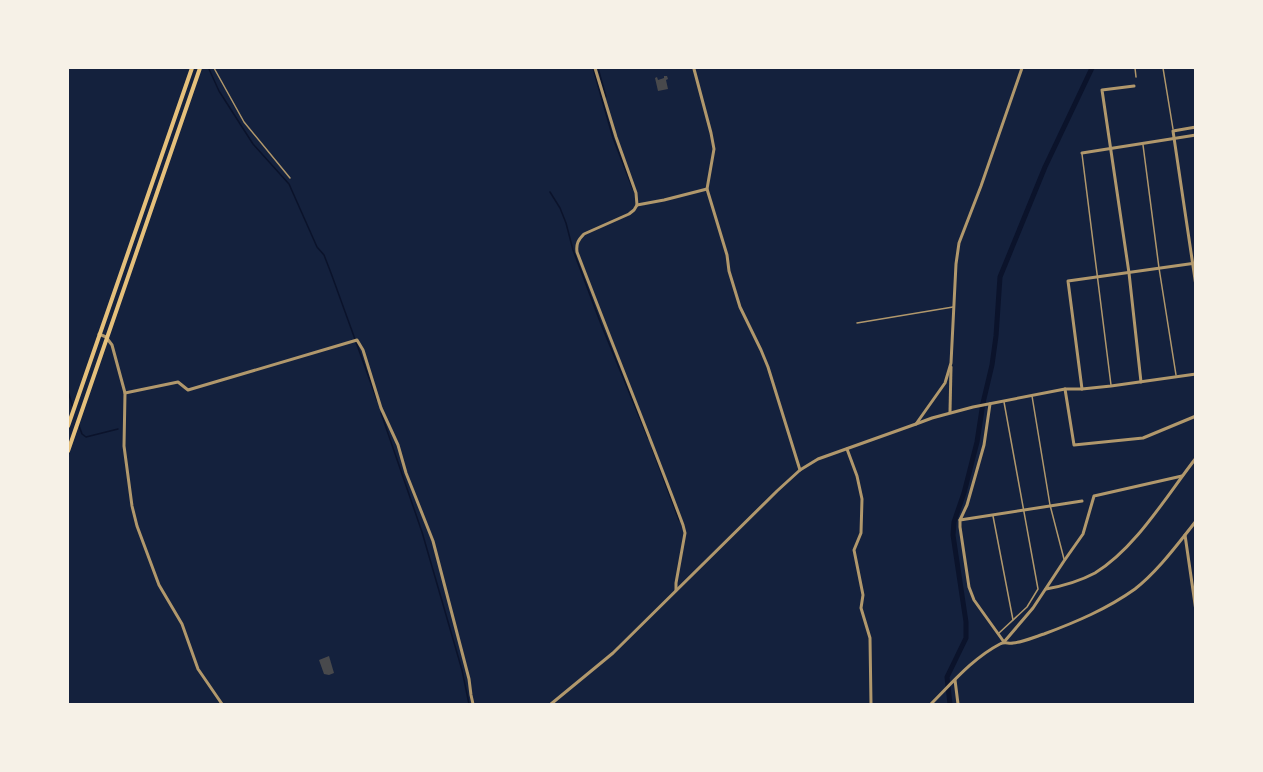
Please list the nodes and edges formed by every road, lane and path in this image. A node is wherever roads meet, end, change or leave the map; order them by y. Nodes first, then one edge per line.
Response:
1 (192, 68) edge
2 (200, 68) edge
3 (214, 68) edge
4 (595, 68) edge
5 (1022, 68) edge
6 (1135, 68) edge
7 (1163, 68) edge
8 (694, 69) dead end
9 (1136, 77) dead end
10 (1134, 86) dead end
11 (1196, 127) edge
12 (1173, 130) junction
13 (1196, 135) edge
14 (1174, 139) junction
15 (1143, 144) junction
16 (1110, 150) junction
17 (1082, 153) joint
18 (290, 178) dead end
19 (708, 189) junction
20 (149, 192) junction
21 (156, 194) junction
22 (637, 205) junction
23 (1194, 263) edge
24 (1159, 268) junction
25 (1129, 273) junction
26 (1097, 276) junction
27 (1196, 286) edge
28 (954, 307) junction
29 (857, 323) dead end
30 (99, 334) junction
31 (106, 337) junction
32 (951, 363) junction
33 (1196, 374) edge
34 (1176, 377) junction
35 (1141, 382) junction
36 (1111, 386) junction
37 (1065, 389) junction
38 (1083, 389) junction
39 (125, 393) junction
40 (1032, 395) junction
41 (1003, 401) junction
42 (990, 404) junction
43 (950, 412) junction
44 (1196, 416) edge
45 (916, 424) junction
46 (68, 426) edge
47 (847, 448) junction
48 (68, 451) edge
49 (1196, 458) edge
50 (800, 470) junction
51 (1182, 476) junction
52 (1082, 501) dead end
53 (1050, 505) junction
54 (1023, 510) junction
55 (993, 515) junction
56 (960, 520) junction
57 (1196, 521) edge
58 (1185, 535) junction
59 (1064, 561) junction
60 (1046, 590) junction
61 (676, 592) junction
62 (1196, 611) edge
63 (1013, 621) junction
64 (998, 634) junction
65 (1004, 642) junction
66 (955, 680) junction
67 (222, 705) edge
68 (474, 705) edge
69 (551, 705) edge
70 (871, 705) edge
71 (932, 705) edge
72 (958, 705) edge

1 - 20 main road
2 - 21 main road
3 - 18 lane
4 - 22 street
5 - 28 street
6 - 9 lane
7 - 12 lane
8 - 19 street
10 - 16 street
11 - 12 street
12 - 14 street
13 - 14 street
14 - 15 street
14 - 23 street
15 - 16 street
15 - 24 lane
16 - 17 street
16 - 25 street
17 - 26 lane
19 - 22 street
19 - 50 street
20 - 21 main road
20 - 30 main road
21 - 31 main road
22 - 61 street
23 - 24 street
23 - 27 street
24 - 25 street
24 - 34 lane
25 - 26 street
25 - 35 street
26 - 36 lane
26 - 38 street
28 - 29 lane
28 - 32 street
30 - 31 street
30 - 46 main road
31 - 39 street
31 - 48 main road
32 - 43 street
32 - 45 street
33 - 34 street
34 - 35 street
35 - 36 street
36 - 38 street
37 - 38 street
37 - 40 street
37 - 44 street
39 - 67 street
39 - 68 street
40 - 41 street
40 - 53 lane
41 - 42 street
41 - 54 lane
42 - 43 street
42 - 56 street
43 - 45 street
45 - 47 street
47 - 50 street
47 - 70 street
49 - 51 street
50 - 61 street
51 - 59 street
51 - 60 street
52 - 53 street
53 - 54 street
53 - 59 lane
54 - 55 street
54 - 63 lane
55 - 56 street
55 - 63 lane
56 - 64 street
57 - 58 street
58 - 62 street
58 - 65 street
59 - 60 street
60 - 65 street
61 - 69 street
63 - 64 lane
64 - 65 street
65 - 66 street
66 - 71 street
66 - 72 street

